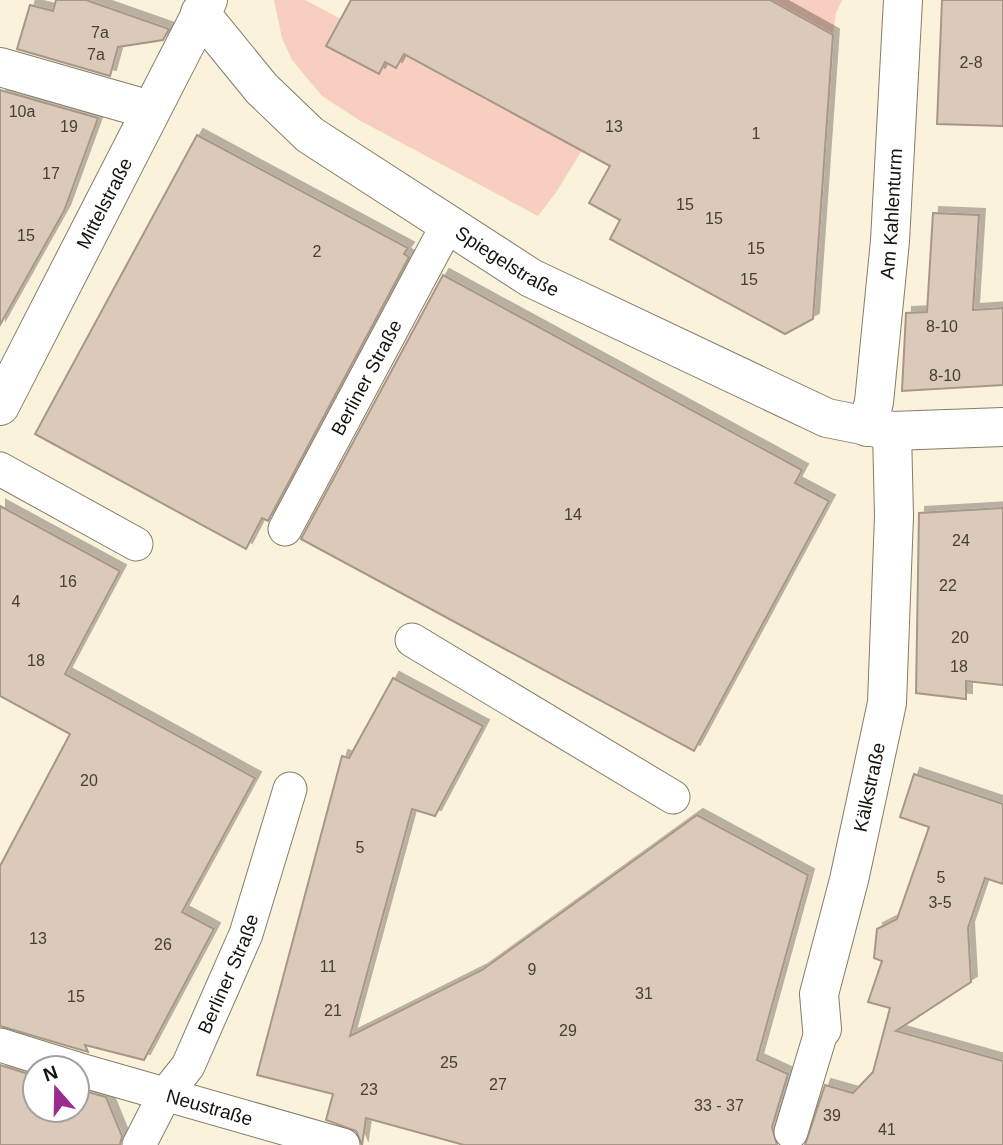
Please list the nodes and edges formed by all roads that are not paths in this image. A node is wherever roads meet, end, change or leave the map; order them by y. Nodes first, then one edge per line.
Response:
1 (903, 0) edge
2 (204, 7) edge
3 (0, 67) edge
4 (150, 110) junction
5 (447, 226) junction
6 (0, 406) edge
7 (1003, 427) edge
8 (880, 429) junction
9 (0, 469) edge
10 (285, 529) dead end
11 (135, 544) dead end
12 (412, 640) dead end
13 (290, 789) dead end
14 (673, 797) dead end
15 (822, 1029) joint
16 (0, 1045) edge
17 (28, 1054) edge
18 (91, 1074) edge
19 (164, 1096) junction
20 (791, 1132) dead end
21 (139, 1145) edge
22 (343, 1145) edge

1 - 8 street, Am Kahlenturm
2 - 4 street, Mittelstraße
2 - 5 street, Spiegelstraße
3 - 4 street
4 - 6 street, Mittelstraße
5 - 8 street, Spiegelstraße
5 - 10 street, Berliner Straße
7 - 8 street, Spiegelstraße
8 - 15 street, Kälkstraße
9 - 11 street
12 - 14 street
13 - 19 street, Berliner Straße
15 - 20 street, Kälkstraße
16 - 17 street, Neustraße
18 - 19 street, Neustraße
19 - 21 street, Berliner Straße
19 - 22 street, Neustraße

